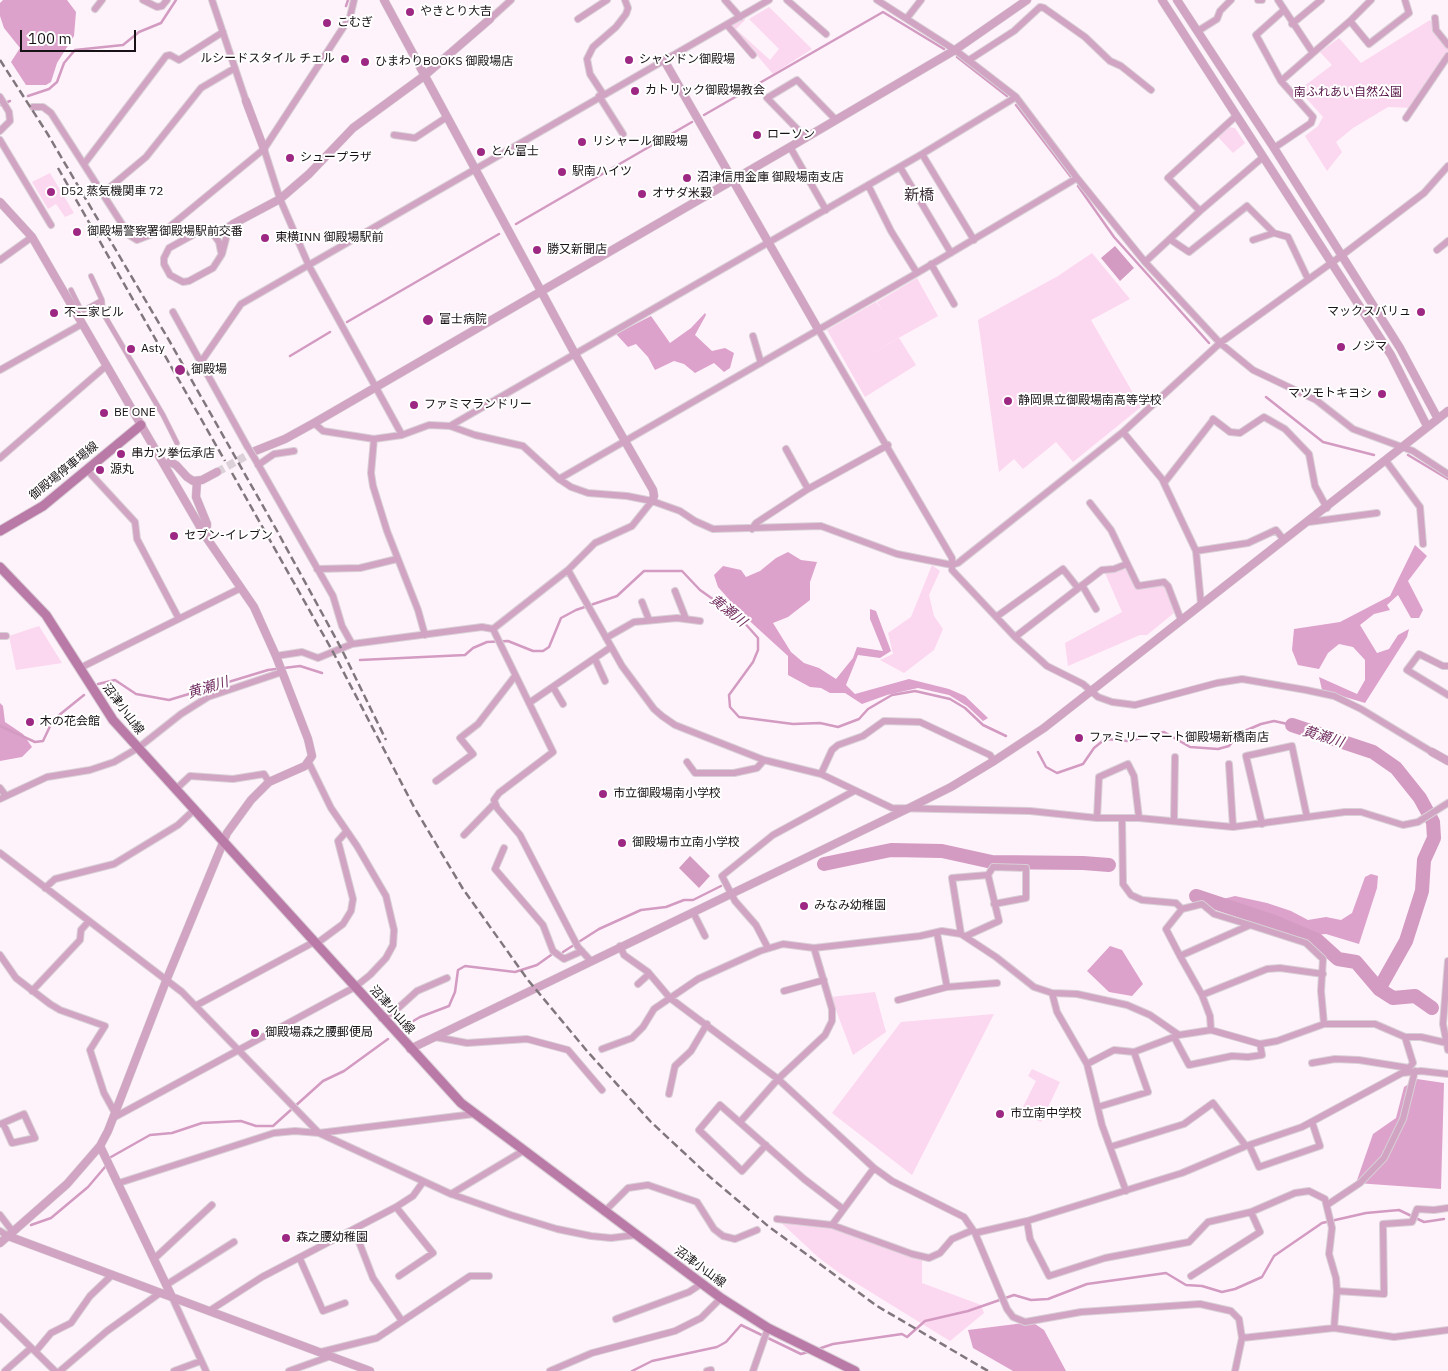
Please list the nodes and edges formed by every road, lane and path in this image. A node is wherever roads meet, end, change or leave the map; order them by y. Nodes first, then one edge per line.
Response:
1 (102, 0) edge
2 (143, 0) edge
3 (168, 0) edge
4 (212, 0) edge
5 (354, 0) edge
6 (384, 0) edge
7 (511, 0) edge
8 (608, 0) edge
9 (625, 0) edge
10 (725, 0) edge
11 (768, 0) edge
12 (787, 0) edge
13 (876, 0) edge
14 (921, 0) edge
15 (1026, 0) edge
16 (1162, 0) edge
17 (1178, 0) edge
18 (1231, 0) edge
19 (1258, 0) edge
20 (1262, 0) edge
21 (1278, 0) edge
22 (1321, 0) edge
23 (1371, 0) edge
24 (1405, 0) edge
25 (95, 9) dead end
26 (1284, 10) junction
27 (740, 17) junction
28 (907, 18) junction
29 (1435, 18) dead end
30 (490, 19) joint
31 (578, 19) dead end
32 (1350, 21) junction
33 (1292, 24) junction
34 (727, 25) junction
35 (1198, 31) junction
36 (223, 32) junction
37 (826, 34) dead end
38 (1448, 44) edge
39 (955, 50) junction
40 (1312, 53) junction
41 (753, 55) dead end
42 (1448, 56) edge
43 (664, 60) junction
44 (969, 60) junction
45 (235, 68) junction
46 (424, 76) junction
47 (1281, 80) junction
48 (1151, 90) dead end
49 (601, 95) junction
50 (0, 97) edge
51 (1016, 97) junction
52 (246, 101) joint
53 (33, 108) dead end
54 (1236, 116) junction
55 (447, 118) junction
56 (1406, 118) dead end
57 (836, 120) junction
58 (0, 131) edge
59 (623, 134) dead end
60 (394, 135) dead end
61 (806, 138) junction
62 (0, 140) edge
63 (790, 147) junction
64 (1274, 148) junction
65 (264, 149) junction
66 (922, 154) junction
67 (1262, 158) junction
68 (84, 164) junction
69 (1448, 166) edge
70 (900, 167) junction
71 (475, 169) junction
72 (1077, 178) junction
73 (733, 180) junction
74 (868, 185) junction
75 (103, 193) junction
76 (280, 199) junction
77 (0, 202) edge
78 (826, 210) junction
79 (1200, 211) junction
80 (233, 224) junction
81 (51, 225) dead end
82 (211, 231) junction
83 (1274, 233) junction
84 (32, 237) junction
85 (974, 240) junction
86 (1171, 240) junction
87 (1253, 240) dead end
88 (1448, 241) edge
89 (769, 243) junction
90 (1437, 250) dead end
91 (951, 253) junction
92 (222, 254) junction
93 (1340, 256) junction
94 (0, 260) edge
95 (1145, 262) junction
96 (1332, 262) junction
97 (931, 264) junction
98 (309, 266) junction
99 (917, 273) junction
100 (91, 276) dead end
101 (1308, 279) junction
102 (71, 290) dead end
103 (541, 291) junction
104 (102, 300) junction
105 (954, 304) dead end
106 (173, 312) dead end
107 (82, 324) junction
108 (818, 329) junction
109 (753, 336) dead end
110 (1220, 343) junction
111 (575, 354) junction
112 (201, 362) junction
113 (761, 363) junction
114 (106, 366) junction
115 (0, 370) edge
116 (377, 388) junction
117 (1448, 411) edge
118 (1438, 419) junction
119 (314, 424) junction
120 (140, 425) junction
121 (450, 426) junction
122 (1427, 426) junction
123 (1123, 432) junction
124 (402, 435) junction
125 (374, 439) junction
126 (276, 442) junction
127 (623, 442) junction
128 (177, 443) dead end
129 (888, 445) junction
130 (1402, 447) junction
131 (786, 449) dead end
132 (294, 451) dead end
133 (280, 454) junction
134 (255, 455) junction
135 (0, 458) edge
136 (166, 461) junction
137 (1386, 461) junction
138 (258, 465) junction
139 (87, 470) junction
140 (217, 472) tunnel mouth
141 (1448, 474) edge
142 (559, 479) junction
143 (197, 481) junction
144 (1164, 483) junction
145 (808, 489) junction
146 (652, 501) junction
147 (1090, 503) dead end
148 (1327, 508) junction
149 (1377, 513) dead end
150 (1309, 522) junction
151 (752, 529) junction
152 (0, 531) edge
153 (206, 537) junction
154 (1284, 540) junction
155 (1423, 544) dead end
156 (1196, 550) junction
157 (398, 559) junction
158 (1127, 564) junction
159 (952, 565) junction
160 (0, 568) edge
161 (317, 569) junction
162 (568, 570) junction
163 (1080, 586) junction
164 (240, 588) junction
165 (675, 591) dead end
166 (642, 602) dead end
167 (1201, 604) junction
168 (1096, 609) dead end
169 (178, 617) junction
170 (996, 617) junction
171 (686, 619) junction
172 (648, 620) junction
173 (1181, 620) junction
174 (700, 621) dead end
175 (494, 632) junction
176 (425, 635) junction
177 (606, 638) junction
178 (1015, 638) junction
179 (352, 644) junction
180 (611, 647) junction
181 (277, 659) junction
182 (595, 659) junction
183 (1448, 666) edge
184 (80, 668) junction
185 (282, 672) junction
186 (515, 676) junction
187 (605, 681) dead end
188 (553, 687) junction
189 (1091, 690) junction
190 (1448, 695) edge
191 (529, 703) junction
192 (563, 704) dead end
193 (138, 748) junction
194 (1432, 752) joint
195 (1175, 757) dead end
196 (764, 760) junction
197 (994, 761) junction
198 (1448, 761) edge
199 (687, 762) dead end
200 (309, 763) junction
201 (1229, 764) dead end
202 (821, 774) junction
203 (436, 781) dead end
204 (269, 782) junction
205 (0, 788) edge
206 (175, 790) junction
207 (854, 791) junction
208 (3, 797) edge
209 (495, 802) junction
210 (1448, 803) edge
211 (907, 809) junction
212 (194, 810) junction
213 (1307, 817) junction
214 (1097, 818) junction
215 (1122, 818) junction
216 (1139, 818) junction
217 (1174, 821) junction
218 (1262, 824) junction
219 (1233, 827) junction
220 (346, 832) junction
221 (464, 836) dead end
222 (222, 841) junction
223 (504, 848) dead end
224 (0, 853) edge
225 (988, 875) junction
226 (45, 888) junction
227 (731, 893) junction
228 (994, 904) junction
229 (1182, 909) junction
230 (692, 912) junction
231 (89, 922) junction
232 (1250, 925) junction
233 (937, 932) junction
234 (963, 935) junction
235 (706, 936) dead end
236 (315, 943) junction
237 (620, 946) junction
238 (768, 948) junction
239 (814, 948) junction
240 (580, 949) junction
241 (0, 955) edge
242 (1180, 956) junction
243 (590, 960) junction
244 (1448, 961) edge
245 (649, 974) junction
246 (1323, 974) junction
247 (446, 978) dead end
248 (824, 980) junction
249 (166, 981) junction
250 (996, 983) dead end
251 (638, 984) dead end
252 (355, 987) junction
253 (947, 988) junction
254 (32, 991) junction
255 (784, 991) dead end
256 (1052, 993) junction
257 (1202, 995) junction
258 (670, 998) junction
259 (898, 1000) dead end
260 (197, 1005) junction
261 (381, 1018) junction
262 (707, 1024) junction
263 (1324, 1024) junction
264 (1211, 1030) junction
265 (1176, 1036) junction
266 (435, 1037) junction
267 (1405, 1037) junction
268 (1447, 1042) edge
269 (1260, 1044) junction
270 (410, 1049) junction
271 (602, 1049) dead end
272 (239, 1050) junction
273 (1448, 1050) edge
274 (1134, 1052) junction
275 (1087, 1064) junction
276 (1312, 1064) dead end
277 (1415, 1072) junction
278 (1448, 1074) edge
279 (778, 1079) junction
280 (602, 1090) dead end
281 (669, 1094) dead end
282 (1098, 1107) junction
283 (474, 1114) junction
284 (114, 1115) junction
285 (740, 1122) junction
286 (1312, 1122) junction
287 (1, 1124) edge
288 (319, 1133) junction
289 (766, 1145) junction
290 (1248, 1145) junction
291 (100, 1146) junction
292 (1110, 1147) junction
293 (523, 1151) junction
294 (874, 1168) junction
295 (423, 1182) junction
296 (120, 1183) junction
297 (1126, 1191) junction
298 (451, 1194) junction
299 (212, 1205) dead end
300 (1327, 1205) junction
301 (396, 1207) junction
302 (1448, 1208) edge
303 (843, 1209) junction
304 (604, 1212) junction
305 (1251, 1212) junction
306 (0, 1215) edge
307 (778, 1219) dead end
308 (1027, 1221) junction
309 (832, 1224) junction
310 (354, 1229) junction
311 (757, 1230) dead end
312 (0, 1231) edge
313 (974, 1232) junction
314 (10, 1234) junction
315 (635, 1235) junction
316 (234, 1242) dead end
317 (0, 1243) edge
318 (155, 1258) junction
319 (300, 1259) junction
320 (112, 1275) junction
321 (398, 1276) dead end
322 (489, 1276) dead end
323 (1191, 1276) dead end
324 (701, 1284) junction
325 (166, 1286) junction
326 (1337, 1291) junction
327 (160, 1293) junction
328 (172, 1297) junction
329 (721, 1298) junction
330 (345, 1303) dead end
331 (209, 1311) junction
332 (0, 1317) edge
333 (616, 1319) dead end
334 (402, 1321) junction
335 (768, 1328) junction
336 (1334, 1328) junction
337 (1448, 1330) edge
338 (1242, 1338) junction
339 (33, 1350) junction
340 (321, 1352) junction
341 (331, 1356) junction
342 (202, 1361) junction
343 (5, 1371) edge
344 (55, 1371) edge
345 (60, 1371) edge
346 (174, 1371) edge
347 (206, 1371) edge
348 (289, 1371) edge
349 (370, 1371) edge
350 (550, 1371) edge
351 (753, 1371) edge
352 (855, 1371) edge
353 (1236, 1371) edge

1 - 25 street
2 - 3 street
4 - 36 street
5 - 65 street
6 - 46 street
7 - 30 street
8 - 31 street
9 - 49 street
10 - 27 street
11 - 27 street
12 - 37 street
13 - 28 street
14 - 28 street
15 - 39 street
16 - 54 street
17 - 35 street
18 - 35 street
19 - 20 street
21 - 26 street
22 - 33 street
23 - 32 street
24 - 32 street
26 - 33 street
26 - 47 street
27 - 34 street
28 - 39 street
29 - 38 street
30 - 46 street
32 - 40 street
33 - 40 street
34 - 41 street
34 - 43 street
35 - 64 street
36 - 45 street
36 - 68 street
39 - 44 street
39 - 57 street
40 - 47 street
42 - 56 street
43 - 49 street
43 - 73 street
44 - 48 street
44 - 51 street
45 - 52 street
45 - 75 street
46 - 55 street
46 - 76 street
47 - 64 street
49 - 59 street
49 - 71 street
50 - 58 street
51 - 66 street
51 - 72 street
52 - 65 street
53 - 68 street
54 - 67 street
54 - 79 street
55 - 60 street
55 - 71 street
57 - 61 street
57 - 61 street
61 - 63 street
62 - 81 street
63 - 73 street
63 - 78 street
64 - 93 street
65 - 75 street
65 - 76 street
66 - 70 street
66 - 85 street
67 - 79 street
67 - 96 street
68 - 75 street
69 - 93 street
70 - 74 street
70 - 91 street
71 - 98 street
71 - 103 street
72 - 85 street
72 - 95 street
73 - 89 street
73 - 103 street
74 - 78 street
74 - 99 street
76 - 80 street
76 - 98 street
77 - 84 street
78 - 89 street
79 - 86 street
80 - 82 street
80 - 92 street
82 - 92 street
82 - 92 street
83 - 86 street
83 - 87 street
83 - 101 street
84 - 94 street
84 - 107 street
85 - 91 street
86 - 95 street
88 - 90 street
89 - 108 street
89 - 111 street
91 - 97 street
93 - 96 street
93 - 118 street
95 - 110 street
96 - 101 street
96 - 122 street
97 - 99 street
97 - 105 street
98 - 112 street
98 - 116 street
99 - 108 street
100 - 104 street
101 - 110 street
102 - 104 street
103 - 111 street
103 - 116 street
104 - 128 street
106 - 112 street
107 - 114 street
107 - 115 street
108 - 113 street
108 - 129 street
109 - 113 street
110 - 123 street
110 - 130 street
111 - 121 street
111 - 127 street
112 - 134 street, bridge
113 - 127 street
114 - 120 street
114 - 135 street
116 - 119 street
116 - 124 street
117 - 118 street
118 - 122 street
119 - 125 street
119 - 126 street
120 - 136 street
120 - 139 main road, 御殿場停車場線
121 - 124 street
121 - 142 street
122 - 130 street
123 - 144 street
123 - 159 street
124 - 125 street
125 - 157 street
126 - 133 street
126 - 134 street
127 - 142 street
127 - 146 street
129 - 145 street
129 - 159 street
130 - 137 street
130 - 141 street
131 - 145 street
132 - 133 street
133 - 138 street
134 - 138 street
136 - 143 street
136 - 153 street
137 - 148 street
137 - 155 street
138 - 161 street
139 - 152 main road, 御殿場停車場線
139 - 169 street
140 - 143 street
142 - 146 street
143 - 153 street
144 - 148 street
144 - 156 street
145 - 151 street
146 - 151 street
146 - 162 street
147 - 158 street
148 - 150 street
149 - 150 street
150 - 154 street
151 - 159 street
153 - 164 street
154 - 156 street
154 - 167 street
156 - 167 street
157 - 161 street
157 - 176 street
158 - 163 street
158 - 173 street
159 - 170 street
160 - 184 main road, 沼津小山線
161 - 179 street
162 - 175 street
162 - 177 street
163 - 168 street
163 - 170 street
163 - 178 street
164 - 169 street
164 - 181 street
165 - 171 street
166 - 172 street
167 - 173 street
169 - 184 street
170 - 178 street
171 - 172 street
171 - 174 street
172 - 177 street
173 - 189 street
175 - 176 street
175 - 186 street
176 - 179 street
177 - 180 street
178 - 189 street
179 - 181 street
180 - 182 street
180 - 196 street
181 - 185 street
182 - 187 street
182 - 188 street
183 - 190 street
184 - 193 main road, 沼津小山線
185 - 193 street
185 - 200 street
186 - 191 street
186 - 203 street
188 - 191 street
188 - 192 street
189 - 194 street
189 - 197 street
191 - 209 street
193 - 206 main road, 沼津小山線
193 - 208 street
194 - 198 street
195 - 217 street
196 - 199 street
196 - 202 street
197 - 202 street
197 - 211 street
200 - 204 street
200 - 220 street
201 - 219 street
202 - 207 street
204 - 206 street
204 - 222 street
205 - 208 street
206 - 212 main road, 沼津小山線
207 - 211 street
207 - 227 street
209 - 221 street
209 - 240 street
210 - 213 street
211 - 214 street
211 - 227 street
212 - 222 main road, 沼津小山線
212 - 226 street
213 - 218 street
213 - 218 street
214 - 215 street
214 - 216 street
215 - 216 street
215 - 229 street
216 - 217 street
217 - 219 street
218 - 219 street
220 - 236 street
220 - 252 street
222 - 236 main road, 沼津小山線
222 - 249 street
223 - 240 street
224 - 226 street
225 - 228 street
225 - 228 street
225 - 234 street
226 - 231 street
227 - 230 street
227 - 238 street
228 - 234 street
229 - 232 street
229 - 242 street
230 - 235 street
230 - 237 street
231 - 249 street
231 - 254 street
232 - 242 street
232 - 246 street
233 - 234 street
233 - 239 street
233 - 253 street
234 - 256 street
236 - 252 main road, 沼津小山線
236 - 260 street
237 - 243 street
237 - 245 street
238 - 239 street
238 - 258 street
239 - 248 street
240 - 243 street
241 - 254 street
242 - 257 street
243 - 266 street
244 - 268 street
245 - 251 street
245 - 258 street
246 - 257 street
246 - 263 street
247 - 261 street
248 - 255 street
248 - 279 street
249 - 260 street
249 - 284 street
250 - 253 street
252 - 261 main road, 沼津小山線
252 - 272 street
253 - 259 street
254 - 284 street
256 - 265 street
256 - 275 street
257 - 264 street
258 - 262 street
258 - 271 street
260 - 272 street
261 - 270 main road, 沼津小山線
262 - 279 street
262 - 281 street
263 - 267 street
263 - 269 street
264 - 265 street
264 - 269 street
265 - 269 street
265 - 274 street
266 - 270 street
266 - 280 street
267 - 268 street
267 - 276 street
268 - 273 street
270 - 283 main road, 沼津小山線
272 - 284 street
272 - 288 street
274 - 275 street
274 - 282 street
275 - 282 street
277 - 278 street
277 - 286 street
277 - 300 street
279 - 285 street
279 - 294 street
282 - 292 street
283 - 288 street
283 - 293 main road, 沼津小山線
284 - 291 street
285 - 289 street
285 - 289 street
286 - 290 street
286 - 290 street
287 - 287 street
288 - 295 street
288 - 296 street
289 - 303 street
290 - 292 street
290 - 297 street
291 - 296 street
291 - 314 street
292 - 297 street
293 - 298 street
293 - 304 main road, 沼津小山線
294 - 303 street
294 - 313 street
295 - 298 street
295 - 301 street
296 - 318 street
297 - 308 street
298 - 315 street
299 - 318 street
300 - 305 street
300 - 326 street
301 - 310 street
301 - 321 street
302 - 326 street
303 - 309 street
304 - 311 street
304 - 315 main road, 沼津小山線
305 - 308 street
305 - 323 street
306 - 314 street
307 - 309 street
308 - 313 street
309 - 313 street
310 - 319 street
310 - 334 street
312 - 314 street
313 - 338 street
314 - 317 street
314 - 320 street
315 - 324 main road, 沼津小山線
316 - 325 street
318 - 325 street
319 - 330 street
319 - 331 street
320 - 327 street
320 - 339 street
322 - 334 street
324 - 329 main road, 沼津小山線
324 - 333 street
325 - 328 street
326 - 336 street
327 - 328 street
327 - 345 street
328 - 331 street
328 - 342 street
329 - 335 main road, 沼津小山線
329 - 350 street
331 - 340 street
332 - 339 street
334 - 340 street
335 - 351 street
335 - 352 main road, 沼津小山線
336 - 337 street
336 - 338 street
338 - 353 street
339 - 343 street
339 - 344 street
340 - 341 street
341 - 348 street
341 - 349 street
342 - 346 street
342 - 347 street

